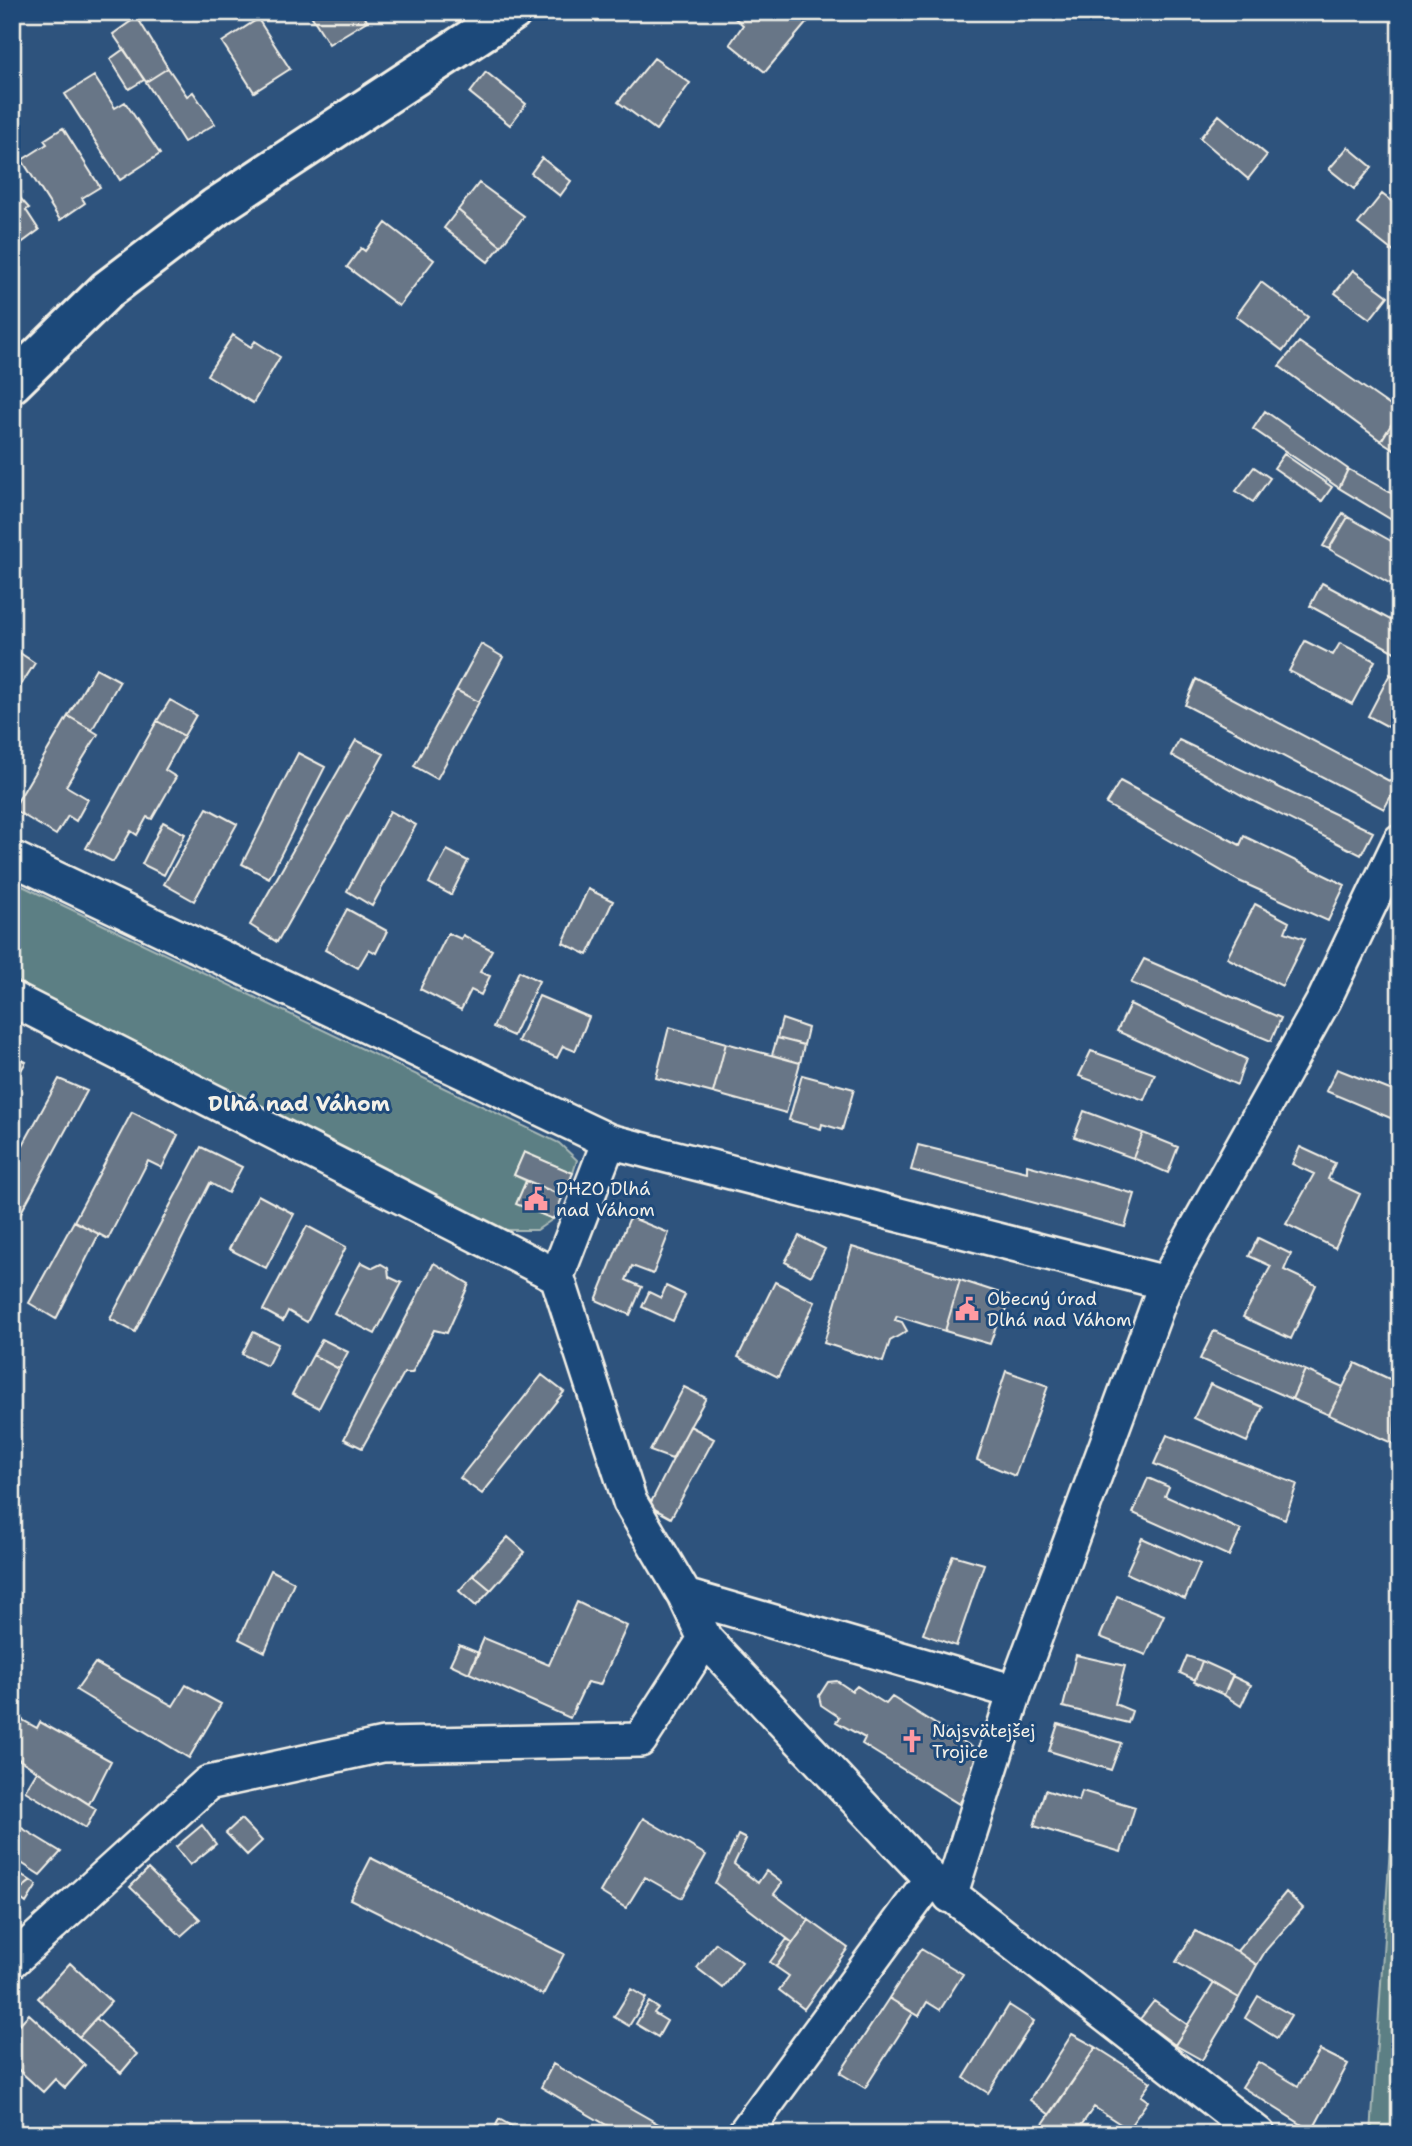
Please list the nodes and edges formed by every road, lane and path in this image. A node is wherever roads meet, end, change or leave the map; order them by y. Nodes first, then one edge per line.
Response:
1 (512, 12) edge
2 (12, 383) edge
3 (1400, 841) edge
4 (12, 858) edge
5 (12, 999) edge
6 (609, 1141) junction
7 (557, 1276) junction
8 (1166, 1283) junction
9 (685, 1596) junction
10 (705, 1639) junction
11 (1015, 1692) junction
12 (941, 1887) junction
13 (12, 1961) edge
14 (744, 2134) edge
15 (1258, 2134) edge

1 - 2 main road
3 - 8 street
4 - 6 street
5 - 7 street
6 - 7 street
6 - 8 street
7 - 9 street
8 - 11 street
9 - 10 street
9 - 11 street
10 - 12 street
10 - 13 street
11 - 12 street
12 - 14 street
12 - 15 street

